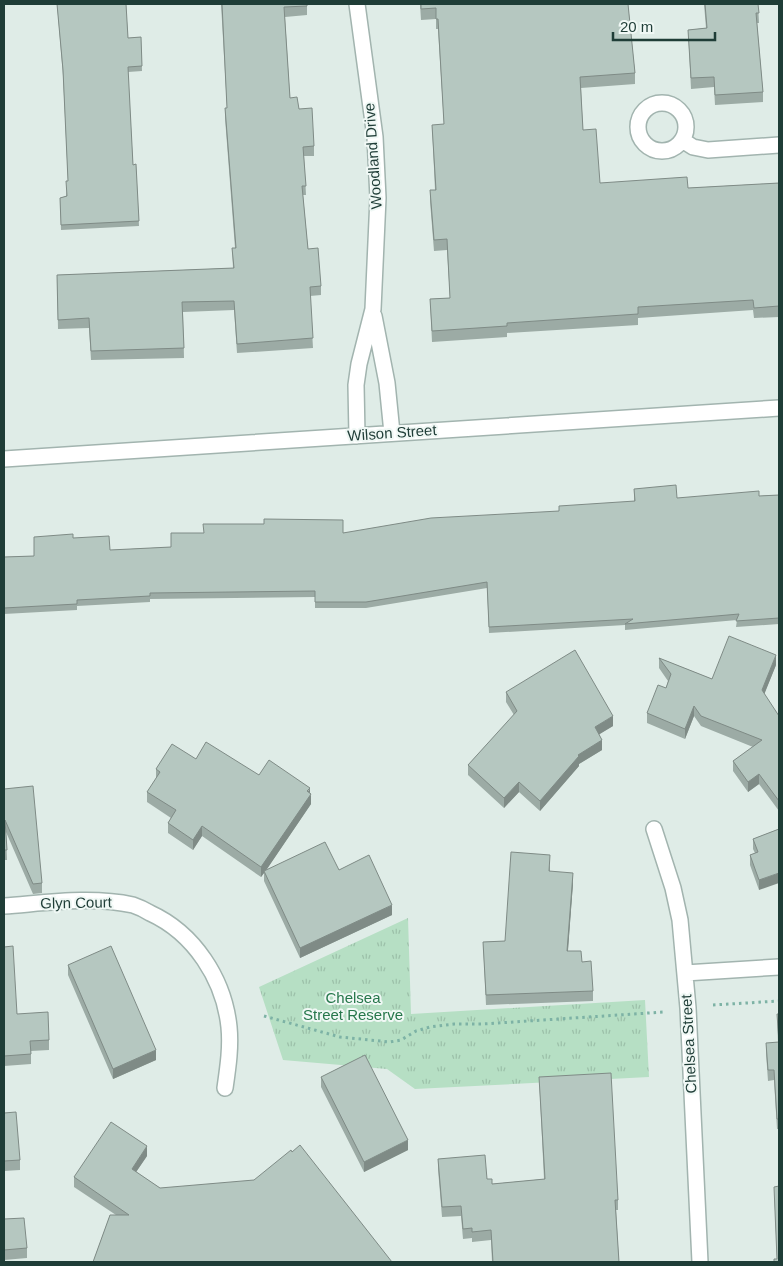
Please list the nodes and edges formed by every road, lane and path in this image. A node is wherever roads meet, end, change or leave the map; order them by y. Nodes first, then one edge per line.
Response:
1 (357, 4) edge
2 (682, 140) dead end
3 (779, 145) edge
4 (373, 309) junction
5 (779, 408) edge
6 (392, 433) junction
7 (357, 436) junction
8 (4, 458) edge
9 (654, 829) dead end
10 (4, 906) edge
11 (779, 967) edge
12 (685, 973) junction
13 (779, 1001) edge
14 (688, 1008) junction
15 (264, 1016) dead end
16 (225, 1088) dead end
17 (700, 1262) edge

1 - 4 street, Woodland Drive
2 - 3 street
4 - 6 street, Woodland Drive
4 - 7 street, Woodland Drive
5 - 6 street, Wilson Street
6 - 7 street, Wilson Street
7 - 8 street, Wilson Street
9 - 12 street, Chelsea Street
10 - 16 street, Glyn Court
11 - 12 street
12 - 14 street, Chelsea Street
13 - 14 path
14 - 15 path
14 - 17 street, Chelsea Street

